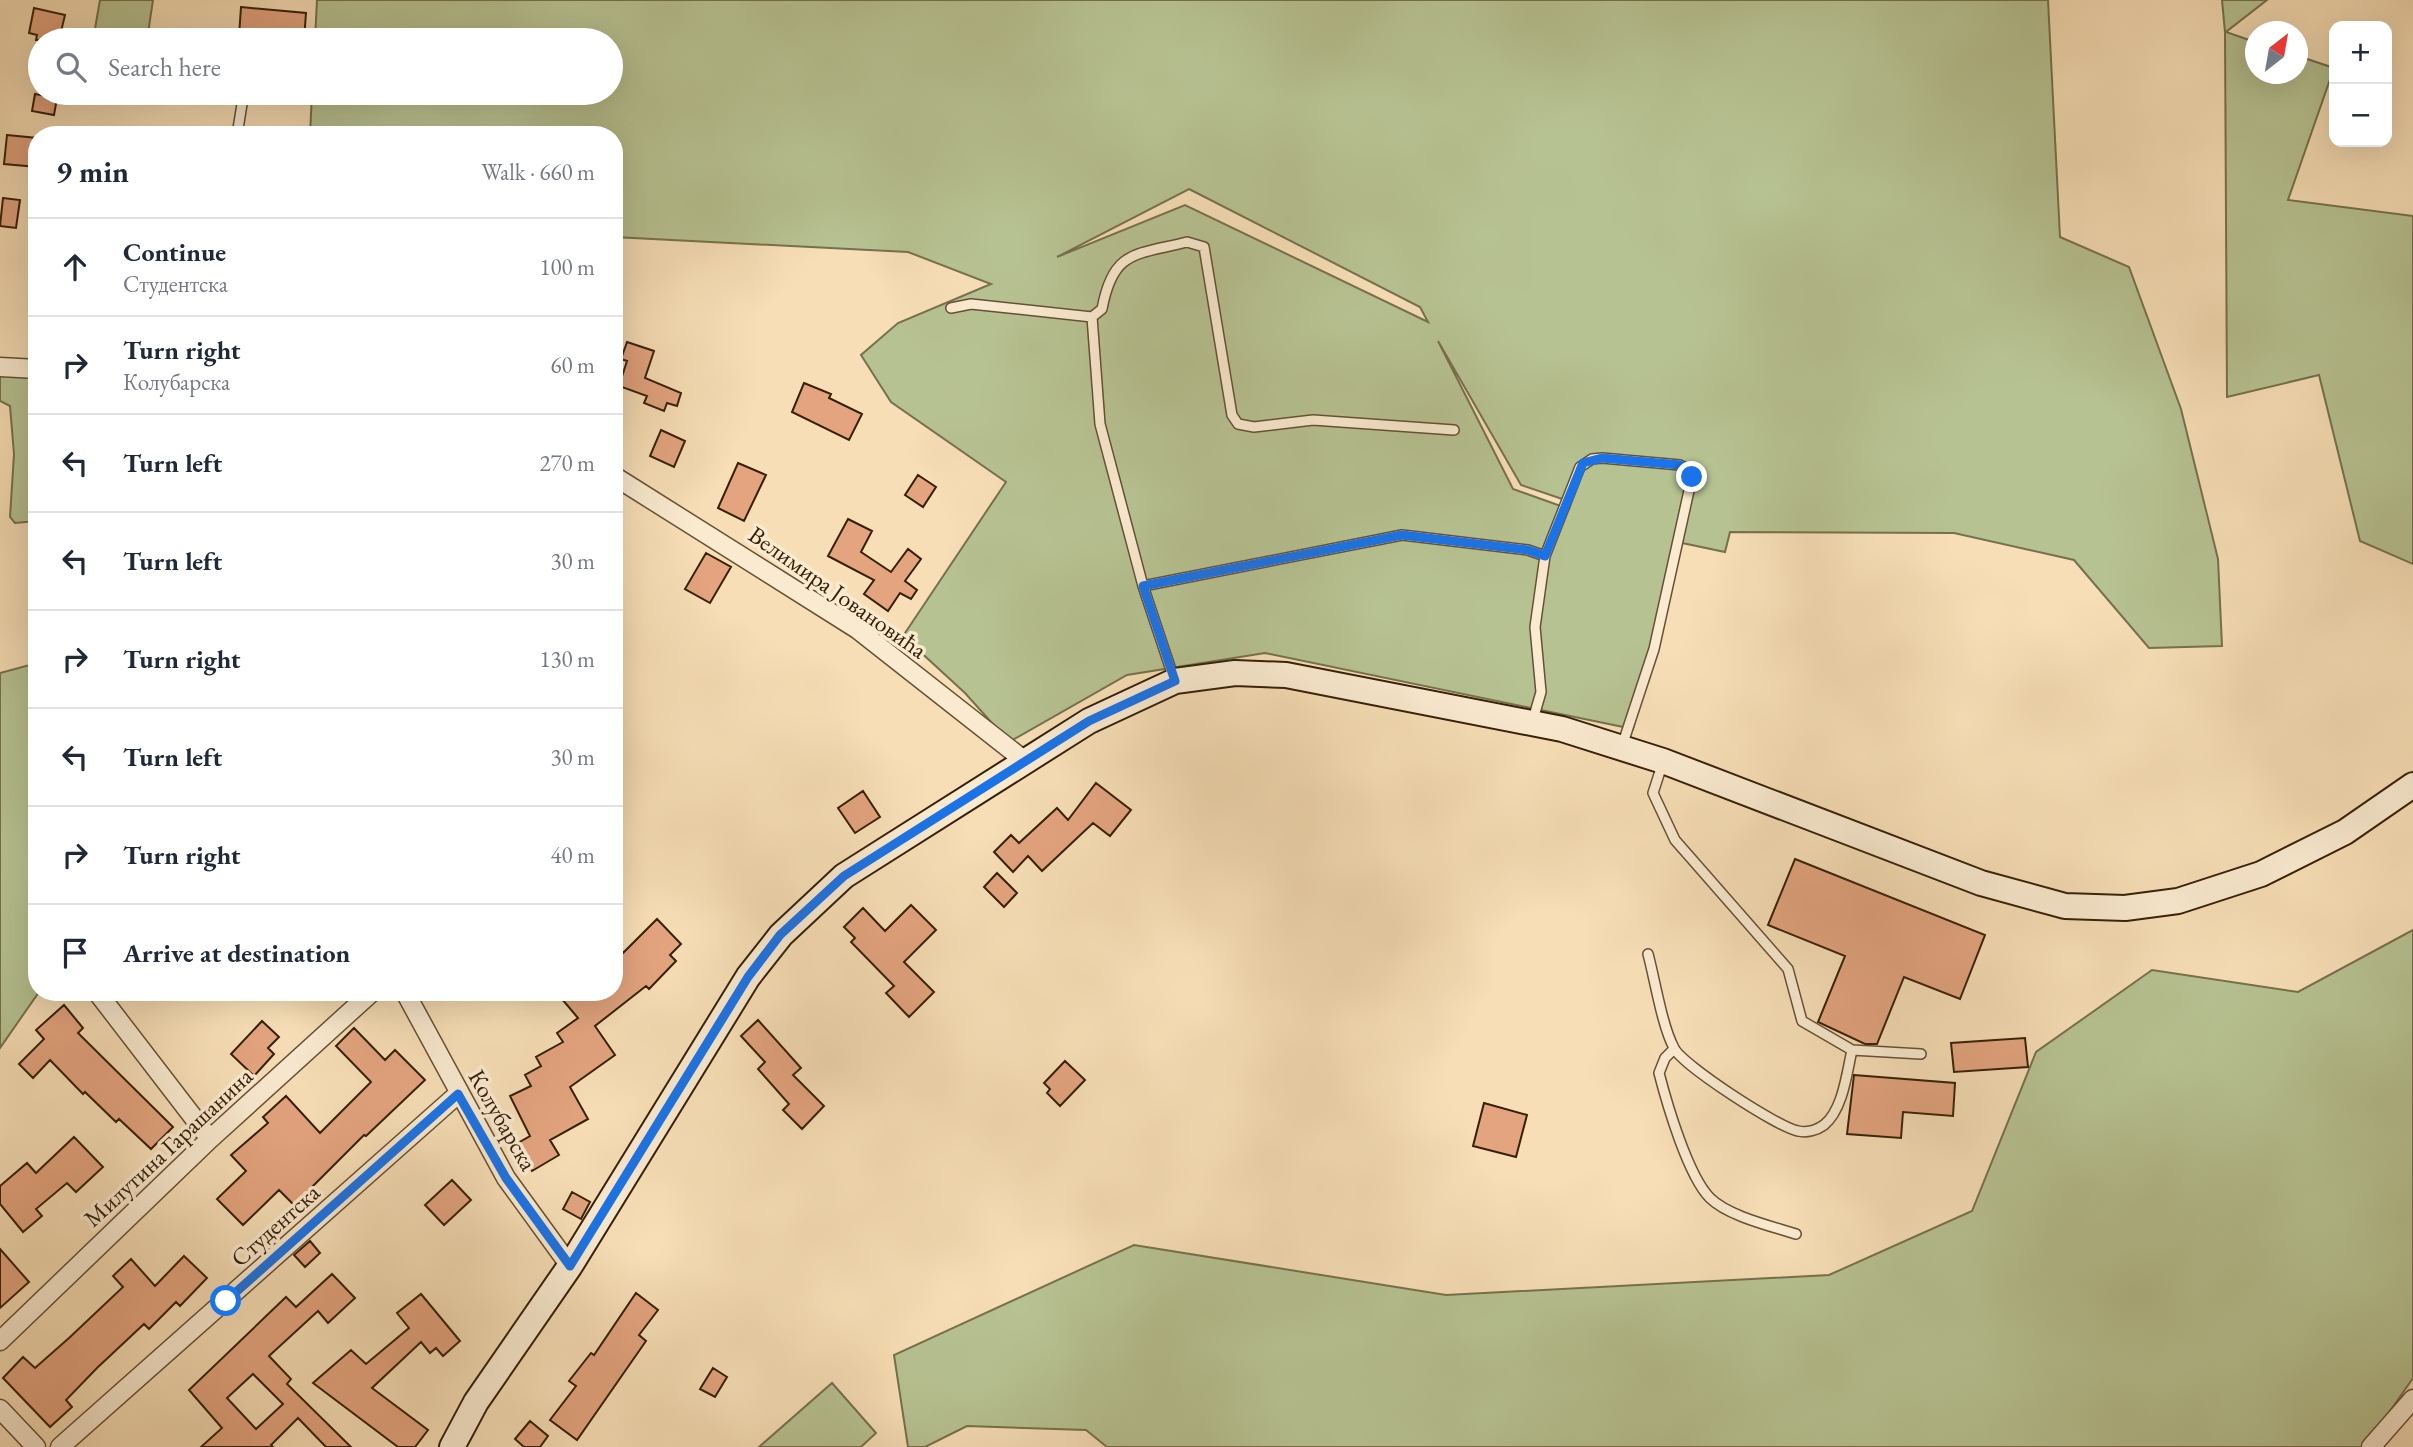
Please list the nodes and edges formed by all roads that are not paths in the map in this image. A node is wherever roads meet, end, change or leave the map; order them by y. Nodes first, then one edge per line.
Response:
1 (242, 105) edge
2 (238, 126) edge
3 (951, 307) dead end
4 (1092, 317) junction
5 (0, 367) edge
6 (28, 369) edge
7 (1454, 430) dead end
8 (623, 482) edge
9 (1545, 556) junction
10 (1143, 586) junction
11 (1175, 681) junction
12 (1532, 724) junction
13 (1621, 748) junction
14 (1026, 761) junction
15 (1663, 761) junction
16 (2413, 785) edge
17 (1648, 954) dead end
18 (104, 1001) edge
19 (362, 1001) edge
20 (410, 1001) edge
21 (1674, 1049) junction
22 (1852, 1050) junction
23 (1921, 1054) dead end
24 (458, 1094) junction
25 (210, 1139) junction
26 (1796, 1234) dead end
27 (570, 1266) junction
28 (0, 1341) edge
29 (2413, 1399) edge
30 (0, 1409) edge
31 (36, 1447) edge
32 (61, 1447) edge
33 (453, 1447) edge
34 (2371, 1447) edge

1 - 2 lane
3 - 4 lane
4 - 7 lane
4 - 10 lane
5 - 6 street
8 - 14 street, Велимира Јовановића
9 - 10 lane
9 - 12 lane
9 - 13 lane
10 - 11 lane
11 - 12 main road
11 - 14 main road
12 - 13 main road
13 - 15 main road
14 - 27 main road
15 - 16 main road
15 - 22 lane
17 - 21 lane
18 - 25 street
19 - 25 street, Милутина Гарашанина
20 - 24 street, Колубарска
21 - 22 lane
21 - 26 lane
22 - 23 lane
24 - 27 street, Колубарска
24 - 32 street, Студентска
25 - 28 street, Милутина Гарашанина
27 - 33 main road
29 - 34 street
30 - 31 street

